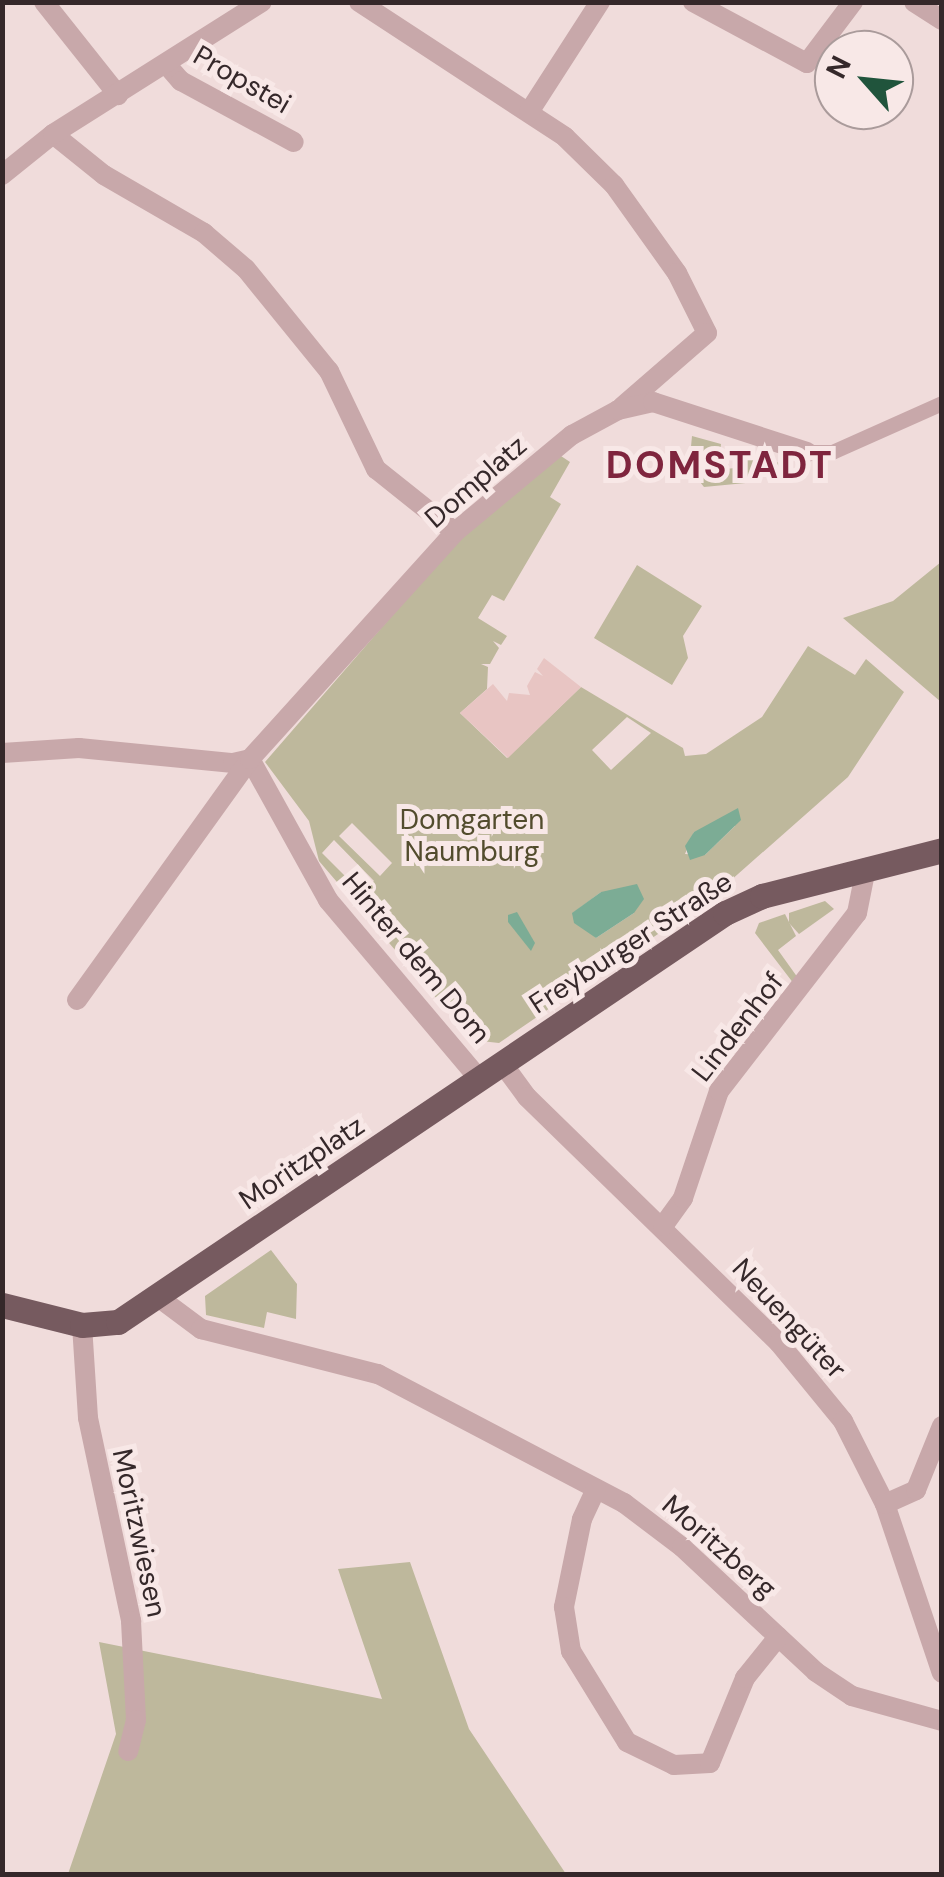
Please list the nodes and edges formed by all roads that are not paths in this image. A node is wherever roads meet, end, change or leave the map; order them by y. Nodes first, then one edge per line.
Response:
1 (44, 2) edge
2 (262, 2) edge
3 (359, 2) edge
4 (600, 2) edge
5 (693, 2) edge
6 (853, 2) edge
7 (914, 2) edge
8 (942, 20) edge
9 (166, 64) junction
10 (118, 95) junction
11 (528, 112) junction
12 (53, 134) junction
13 (294, 142) dead end
14 (2, 175) edge
15 (942, 404) edge
16 (618, 410) junction
17 (807, 452) joint
18 (455, 532) junction
19 (2, 752) edge
20 (250, 759) junction
21 (942, 850) edge
22 (866, 868) junction
23 (77, 1000) dead end
24 (502, 1062) junction
25 (480, 1079) junction
26 (663, 1226) junction
27 (158, 1297) junction
28 (2, 1305) edge
29 (82, 1325) junction
30 (942, 1426) edge
31 (596, 1489) junction
32 (885, 1504) junction
33 (778, 1637) junction
34 (942, 1673) edge
35 (942, 1721) edge
36 (128, 1751) dead end

1 - 10 street
2 - 9 street
3 - 11 street
4 - 11 street
5 - 6 street
7 - 8 street
9 - 10 street
9 - 13 street, Propstei
10 - 12 street
11 - 16 street
12 - 14 street
12 - 18 street
15 - 17 street
16 - 17 street, Domplatz
16 - 18 street, Domplatz
18 - 20 street, Domplatz
19 - 20 street
20 - 23 street, Domplatz
20 - 25 street, Hinter dem Dom
21 - 22 main road, Freyburger Straße
22 - 24 main road, Freyburger Straße
22 - 26 street, Lindenhof
24 - 25 main road, Freyburger Straße
24 - 26 street, Neuengüter
25 - 27 main road, Moritzplatz
26 - 32 street, Neuengüter
27 - 29 main road, Moritzplatz
27 - 31 street, Moritzberg
28 - 29 main road
29 - 36 street, Moritzwiesen
30 - 32 street
31 - 33 street, Moritzberg
31 - 33 street, Moritzberg
32 - 34 street, Neuengüter
33 - 35 street

